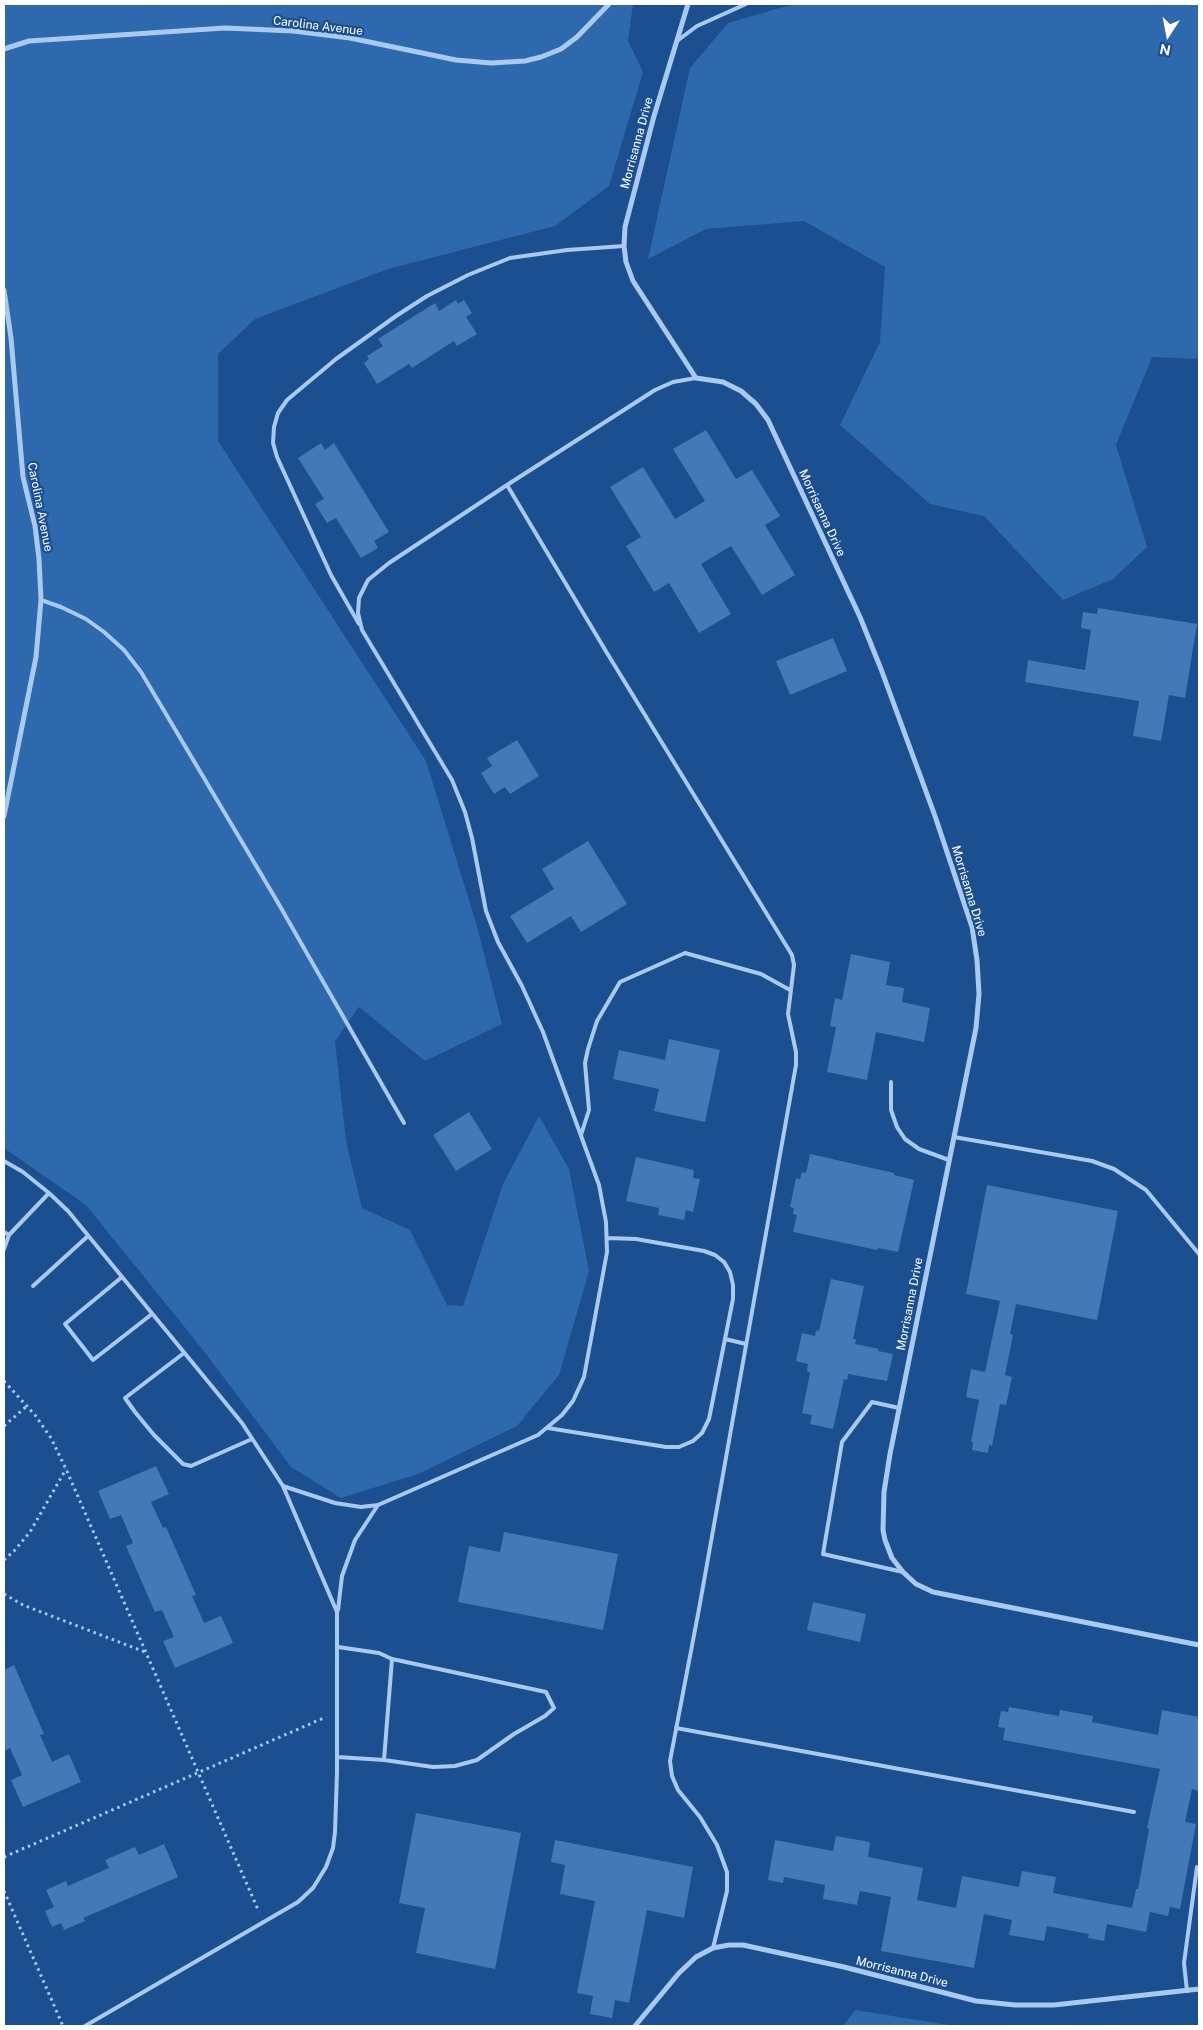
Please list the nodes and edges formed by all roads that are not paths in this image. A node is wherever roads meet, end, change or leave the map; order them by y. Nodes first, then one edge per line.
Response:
1 (609, 4) edge
2 (688, 4) edge
3 (746, 4) edge
4 (677, 41) junction
5 (4, 49) edge
6 (624, 246) junction
7 (4, 290) edge
8 (696, 378) junction
9 (507, 485) junction
10 (41, 600) junction
11 (362, 630) junction
12 (4, 816) edge
13 (790, 990) junction
14 (891, 1082) dead end
15 (404, 1123) dead end
16 (581, 1135) junction
17 (954, 1137) junction
18 (949, 1160) junction
19 (4, 1161) edge
20 (50, 1193) junction
21 (4, 1232) edge
22 (9, 1235) junction
23 (88, 1236) junction
24 (608, 1238) junction
25 (4, 1249) edge
26 (1199, 1254) edge
27 (122, 1277) junction
28 (33, 1286) dead end
29 (152, 1314) junction
30 (725, 1339) junction
31 (746, 1344) junction
32 (184, 1353) junction
33 (900, 1408) junction
34 (548, 1428) junction
35 (252, 1439) junction
36 (283, 1486) junction
37 (378, 1504) junction
38 (903, 1572) junction
39 (337, 1612) junction
40 (1199, 1645) edge
41 (338, 1647) junction
42 (392, 1659) junction
43 (676, 1728) junction
44 (337, 1757) junction
45 (384, 1760) junction
46 (1134, 1812) dead end
47 (1197, 1867) dead end
48 (713, 1948) junction
49 (1199, 1989) edge
50 (1187, 1991) junction
51 (85, 2026) edge
52 (635, 2026) edge

1 - 5 street, Carolina Avenue
2 - 4 street, Morrisanna Drive
3 - 4 lane
4 - 6 street, Morrisanna Drive
6 - 8 street, Morrisanna Drive
6 - 11 lane
7 - 10 street, Carolina Avenue
8 - 9 lane
8 - 17 street, Morrisanna Drive
9 - 11 lane
9 - 13 lane
10 - 12 street, Carolina Avenue
10 - 15 lane
11 - 16 lane
13 - 16 lane
13 - 31 lane
14 - 18 lane
16 - 24 lane
17 - 18 street, Morrisanna Drive
17 - 26 lane
18 - 33 street, Morrisanna Drive
19 - 20 lane
20 - 22 lane
20 - 23 lane
21 - 22 lane
22 - 25 lane
23 - 27 lane
23 - 28 lane
24 - 30 lane
24 - 34 lane
27 - 29 lane
27 - 29 lane
29 - 32 lane
30 - 31 lane
30 - 34 lane
31 - 43 lane
32 - 35 lane
32 - 35 lane
33 - 38 street, Morrisanna Drive
33 - 38 lane
34 - 37 lane
35 - 36 lane
36 - 37 lane
36 - 39 lane
37 - 39 lane
38 - 40 street, Morrisanna Drive
39 - 41 lane
41 - 42 lane
41 - 44 lane
42 - 45 lane
42 - 45 lane
43 - 46 lane
43 - 48 lane
44 - 45 lane
44 - 51 lane
47 - 50 lane
48 - 50 street, Morrisanna Drive
48 - 52 street, Morrisanna Drive
49 - 50 street, Morrisanna Drive

